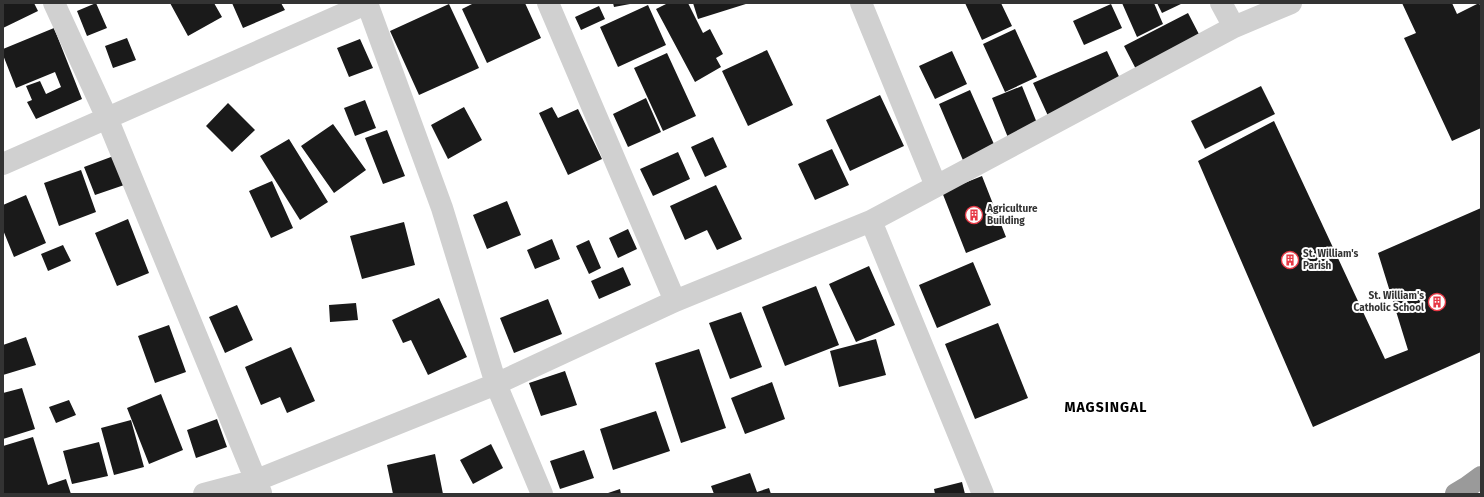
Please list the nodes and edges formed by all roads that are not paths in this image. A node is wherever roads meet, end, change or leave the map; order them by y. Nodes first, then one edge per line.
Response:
1 (54, 3) edge
2 (367, 3) edge
3 (548, 3) edge
4 (861, 3) edge
5 (1221, 3) edge
6 (1291, 3) edge
7 (1234, 27) junction
8 (108, 118) junction
9 (3, 164) edge
10 (936, 186) junction
11 (871, 221) junction
12 (675, 301) junction
13 (496, 384) junction
14 (259, 487) edge
15 (204, 494) edge
16 (542, 494) edge
17 (983, 494) edge

1 - 8 street
2 - 8 street
2 - 13 street
3 - 12 street
4 - 10 street
5 - 7 street
6 - 7 street
7 - 10 street
8 - 9 street
8 - 14 street
10 - 11 street
11 - 12 street
11 - 17 street
12 - 13 street
13 - 14 street
13 - 16 street
14 - 15 street

